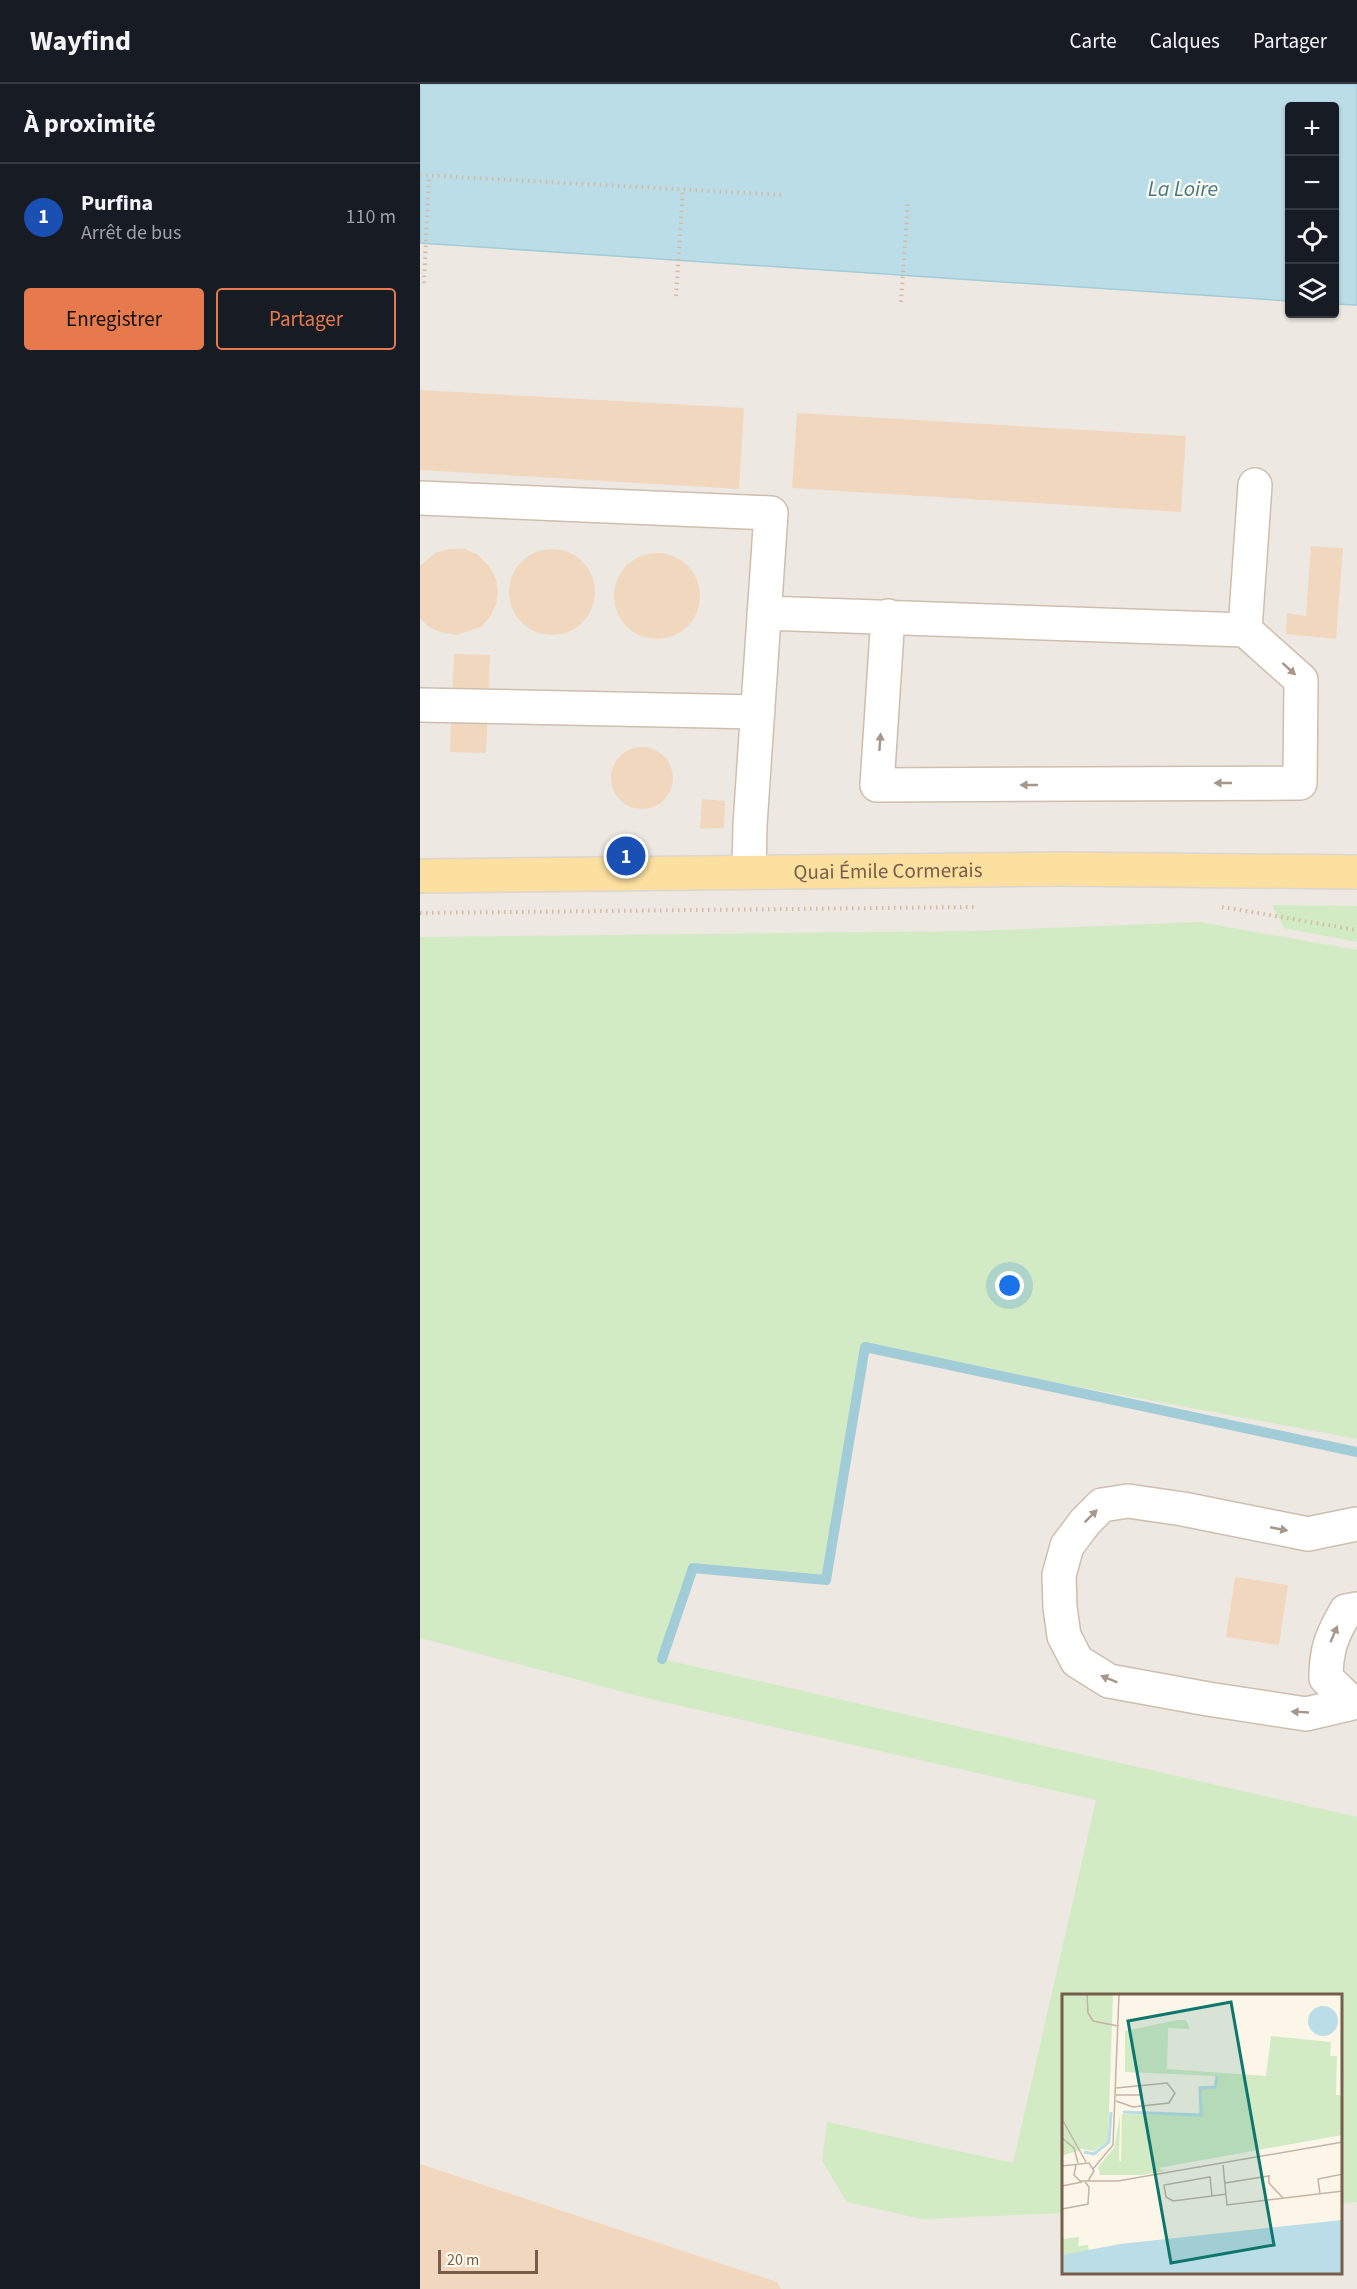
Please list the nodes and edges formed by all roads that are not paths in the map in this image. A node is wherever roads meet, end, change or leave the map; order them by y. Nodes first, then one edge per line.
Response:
1 (1255, 485) dead end
2 (420, 498) edge
3 (764, 613) junction
4 (888, 616) junction
5 (1245, 630) junction
6 (420, 705) edge
7 (758, 712) junction
8 (749, 872) junction
9 (1357, 872) edge
10 (420, 876) edge
11 (1357, 1524) edge
12 (1357, 1609) edge
13 (1354, 1702) edge

1 - 5 lane
2 - 3 lane
3 - 4 lane
3 - 7 lane
4 - 5 lane
5 -> 4 lane
6 - 7 lane
7 - 8 lane
8 - 9 main road, Quai Émile Cormerais
8 - 10 main road, Quai Émile Cormerais
13 -> 11 lane
13 -> 12 lane

